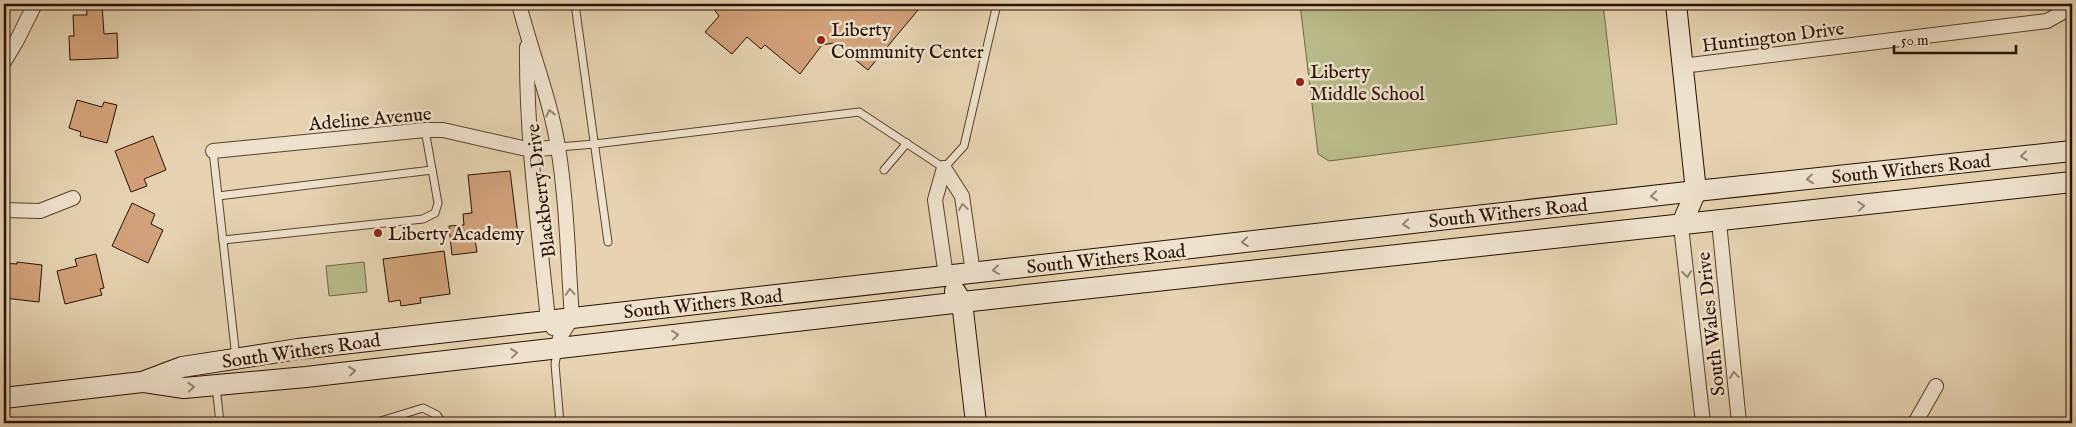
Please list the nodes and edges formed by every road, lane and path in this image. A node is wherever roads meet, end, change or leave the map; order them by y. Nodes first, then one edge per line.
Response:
1 (35, 4) edge
2 (520, 4) edge
3 (575, 4) edge
4 (997, 4) edge
5 (1676, 4) edge
6 (2072, 6) edge
7 (528, 39) junction
8 (4, 62) edge
9 (1682, 66) junction
10 (425, 130) junction
11 (907, 143) junction
12 (594, 144) junction
13 (558, 147) junction
14 (531, 150) junction
15 (2072, 150) edge
16 (214, 151) joint
17 (944, 168) junction
18 (432, 170) junction
19 (884, 170) dead end
20 (2072, 182) edge
21 (1696, 191) junction
22 (218, 196) junction
23 (72, 198) dead end
24 (4, 210) edge
25 (1719, 222) junction
26 (1681, 226) junction
27 (223, 240) junction
28 (608, 242) dead end
29 (973, 273) junction
30 (946, 276) junction
31 (962, 302) junction
32 (572, 318) junction
33 (548, 320) junction
34 (559, 343) junction
35 (236, 358) junction
36 (142, 382) junction
37 (216, 385) junction
38 (1936, 386) dead end
39 (4, 398) edge
40 (387, 422) edge
41 (220, 423) edge
42 (374, 423) edge
43 (442, 423) edge
44 (560, 423) edge
45 (976, 423) edge
46 (1703, 423) edge
47 (1739, 423) edge
48 (1915, 423) edge

1 - 8 street
2 - 7 street, Blackberry Drive
3 - 12 lane
4 - 17 lane
5 - 9 main road
6 - 9 street, Huntington Drive
13 -> 7 street, Blackberry Drive
7 - 14 street, Blackberry Drive
9 - 21 main road
10 - 14 street, Adeline Avenue
10 - 16 street, Adeline Avenue
10 - 18 lane
11 - 12 lane
11 - 17 lane
11 - 19 lane
12 - 13 lane
12 - 28 lane
13 - 14 street, Adeline Avenue
32 -> 13 street, Blackberry Drive
14 - 33 street, Blackberry Drive
15 -> 21 main road, South Withers Road
16 - 22 lane
29 -> 17 street
17 - 30 street
18 - 22 lane
18 - 27 lane
25 -> 20 main road, South Withers Road
21 - 25 main road
21 - 26 main road
21 -> 29 main road, South Withers Road
22 - 27 lane
23 - 24 street
25 - 26 main road, South Withers Road
47 -> 25 street, South Wales Drive
26 - 31 main road, South Withers Road
26 -> 46 street, South Wales Drive
27 - 35 lane
29 - 30 main road, South Withers Road
29 - 31 main road
30 - 31 main road
30 - 32 main road, South Withers Road
34 -> 31 main road, South Withers Road
31 - 45 main road
32 - 33 main road, South Withers Road
32 - 34 street
33 - 34 street, Blackberry Drive
33 - 35 main road, South Withers Road
37 -> 34 main road, South Withers Road
34 - 44 lane
35 - 36 main road, South Withers Road
36 -> 37 main road, South Withers Road
36 - 39 main road, South Withers Road
37 - 41 lane
38 - 48 street
40 - 42 lane
40 - 43 lane

